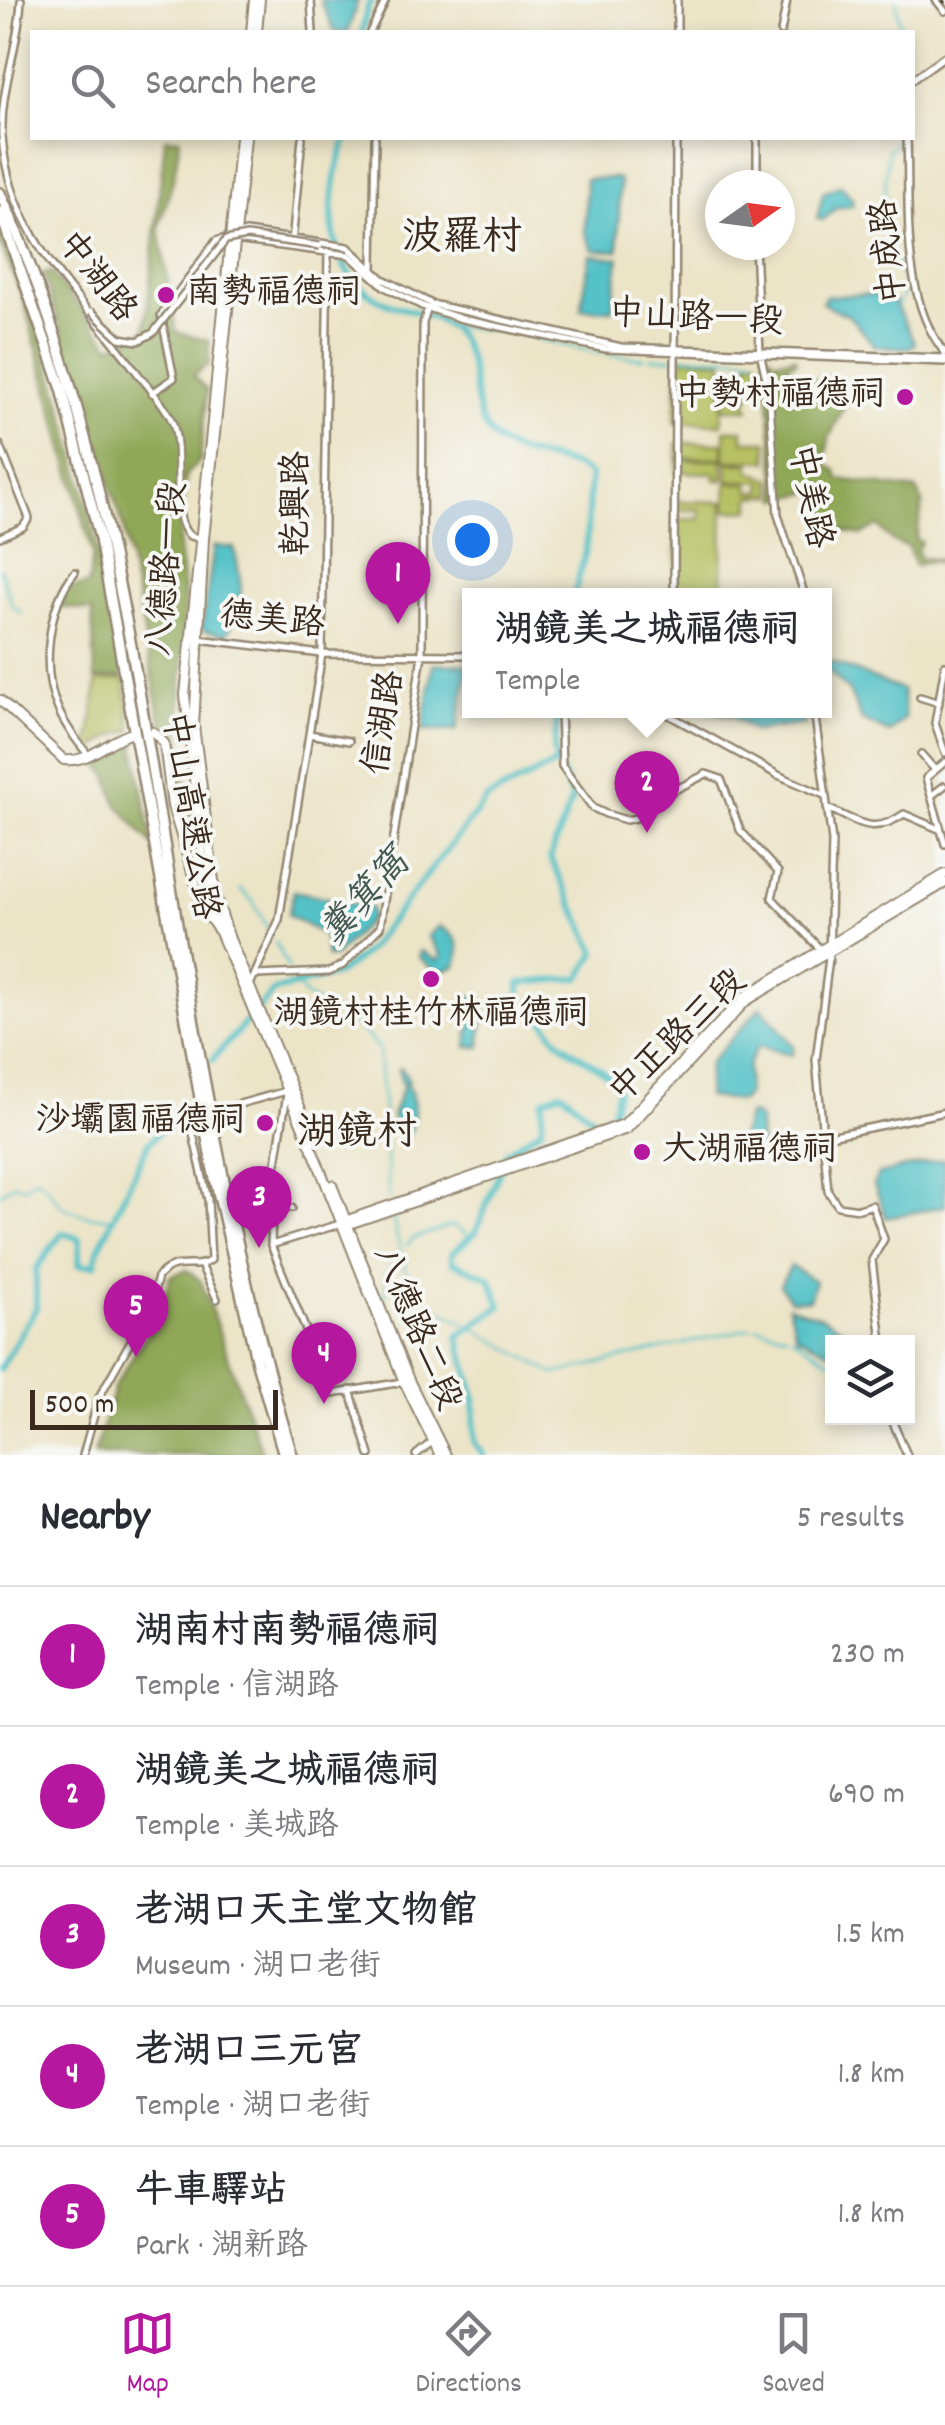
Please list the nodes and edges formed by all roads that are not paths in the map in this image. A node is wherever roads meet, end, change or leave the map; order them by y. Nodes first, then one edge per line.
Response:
1 (20, 0) edge
2 (257, 0) edge
3 (311, 0) edge
4 (386, 0) edge
5 (677, 0) edge
6 (788, 0) edge
7 (936, 0) edge
8 (945, 12) edge
9 (254, 30) edge
10 (313, 30) edge
11 (371, 30) edge
12 (677, 30) edge
13 (780, 30) edge
14 (945, 56) edge
15 (915, 78) edge
16 (243, 140) edge
17 (302, 140) edge
18 (375, 140) edge
19 (676, 140) edge
20 (758, 140) edge
21 (907, 140) edge
22 (757, 170) edge
23 (0, 181) edge
24 (0, 193) edge
25 (1, 216) edge
26 (17, 231) junction
27 (233, 237) junction
28 (292, 243) junction
29 (329, 248) junction
30 (348, 251) junction
31 (756, 260) edge
32 (373, 269) junction
33 (427, 310) junction
34 (91, 312) junction
35 (675, 349) junction
36 (760, 350) junction
37 (945, 358) edge
38 (152, 393) junction
39 (0, 445) edge
40 (0, 537) edge
41 (202, 538) junction
42 (75, 572) dead end
43 (674, 588) edge
44 (802, 588) edge
45 (193, 639) junction
46 (322, 654) junction
47 (422, 655) junction
48 (462, 655) edge
49 (945, 667) edge
50 (920, 698) dead end
51 (0, 700) edge
52 (939, 704) junction
53 (560, 718) edge
54 (676, 718) edge
55 (815, 718) edge
56 (152, 732) dead end
57 (133, 733) dead end
58 (310, 734) junction
59 (349, 741) dead end
60 (945, 753) edge
61 (921, 754) dead end
62 (88, 756) junction
63 (945, 762) edge
64 (935, 770) junction
65 (944, 786) edge
66 (824, 795) junction
67 (931, 796) junction
68 (827, 808) junction
69 (943, 832) edge
70 (945, 844) edge
71 (163, 856) junction
72 (945, 874) edge
73 (945, 882) edge
74 (219, 930) junction
75 (230, 939) junction
76 (826, 949) junction
77 (256, 976) junction
78 (251, 992) junction
79 (290, 1090) junction
80 (218, 1110) dead end
81 (945, 1112) edge
82 (195, 1114) dead end
83 (825, 1136) junction
84 (273, 1207) junction
85 (292, 1208) dead end
86 (345, 1223) junction
87 (272, 1245) junction
88 (201, 1265) junction
89 (217, 1299) dead end
90 (881, 1335) edge
91 (406, 1381) junction
92 (350, 1390) junction
93 (895, 1425) edge
94 (435, 1440) junction
95 (83, 1455) edge
96 (288, 1455) edge
97 (370, 1455) edge
98 (416, 1455) edge
99 (443, 1455) edge
100 (907, 1455) edge

1 - 34 street, 中湖路
2 - 9 main road
3 - 10 street
4 - 11 street
5 - 12 street
6 - 13 street
7 - 8 street
14 - 15 street
16 - 27 main road, 八德路一段
17 - 28 street
18 - 32 street
19 - 35 street
20 - 22 street
21 - 37 street, 中成路
23 - 26 highway
24 - 26 highway, 中山高速公路
25 - 71 highway, 中山高速公路
26 - 71 highway, 中山高速公路
27 - 28 street
27 - 38 street, 中湖路
27 - 41 main road, 八德路一段
28 - 29 street
29 - 30 street
29 - 34 street, bridge
29 - 46 street, 乾興路
30 - 32 street, 中山路一段
30 - 33 street, 中山路一段
31 - 36 street, 中美路
32 - 35 street, 中山路一段
33 - 35 street, 中山路一段
33 - 47 street, 信湖路
34 - 38 street, 中湖路
35 - 36 street, 中山路一段
35 - 43 street
36 - 37 street, 中山路一段
36 - 44 street, 中美路
38 - 41 street
39 - 40 street
41 - 45 main road, 八德路一段
42 - 62 street
45 - 46 street, 德美路
45 - 74 main road, 八德路一段
45 - 75 main road, 八德路一段
46 - 47 street, 德美路
46 - 58 street, 乾興路
47 - 48 street, 德美路
47 - 77 street, 信湖路
49 - 52 street
50 - 52 street
51 - 62 main road
52 - 60 street
53 - 76 street
54 - 66 street
55 - 66 street
56 - 74 main road
57 - 62 main road
58 - 59 street
58 - 77 street, 乾興路
61 - 64 street
63 - 64 street
64 - 67 street
65 - 67 street
66 - 68 street
67 - 69 street
68 - 69 street
68 - 76 street
69 - 70 street
71 - 96 highway, 中山高速公路
72 - 76 main road
73 - 76 main road
74 - 75 main road
74 - 78 main road, 八德路一段
75 - 78 main road, 八德路一段
76 - 83 street
76 - 86 main road, 中正路三段
77 - 78 street, 乾興路
78 - 79 main road
79 - 80 street
79 - 84 street
79 - 86 main road
81 - 83 street
82 - 88 street
83 - 90 street
84 - 85 street
84 - 87 street
86 - 87 street, 中正路三段
86 - 91 main road, 八德路二段
87 - 92 street
88 - 89 street
88 - 95 street
91 - 92 street
91 - 94 main road, 八德路二段
92 - 97 street
93 - 100 street
94 - 98 street
94 - 99 main road, 八德路二段

